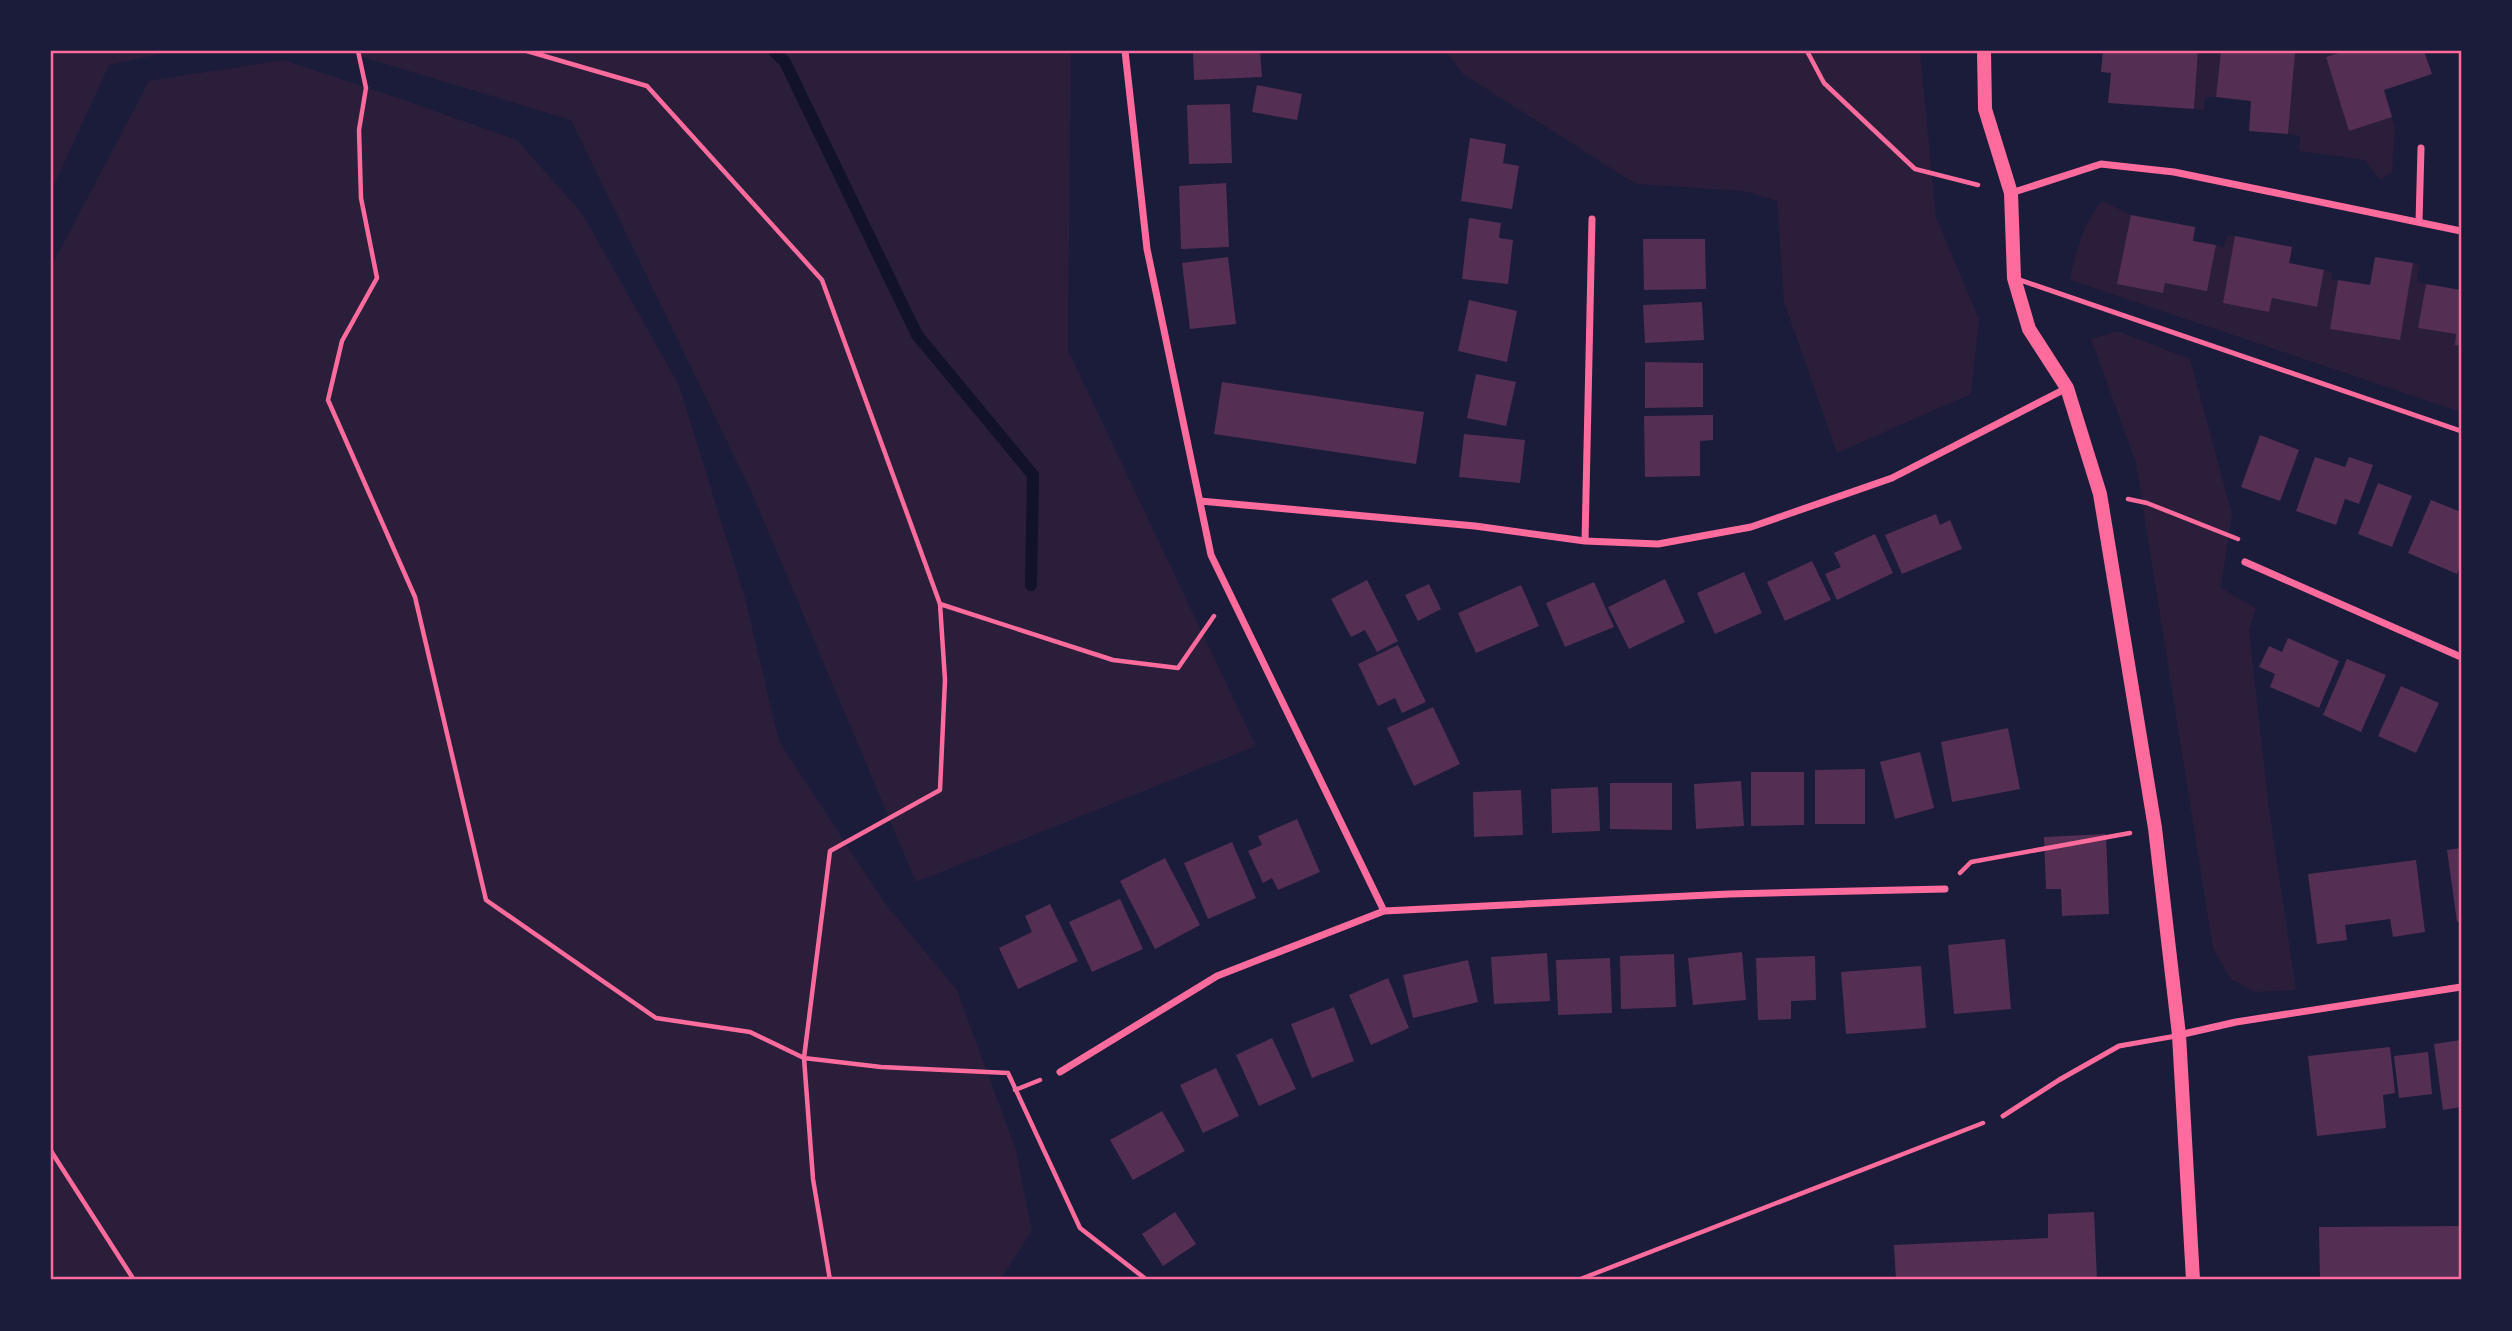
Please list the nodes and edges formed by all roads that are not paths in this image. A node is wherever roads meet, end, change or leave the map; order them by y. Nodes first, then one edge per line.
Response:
1 (1125, 51) edge
2 (1984, 51) edge
3 (2421, 148) dead end
4 (2011, 193) junction
5 (1592, 219) dead end
6 (2419, 222) junction
7 (2461, 231) edge
8 (2014, 278) junction
9 (2067, 388) junction
10 (2461, 431) edge
11 (1200, 501) junction
12 (1585, 541) junction
13 (2245, 562) road end
14 (2461, 657) edge
15 (1945, 890) road end
16 (1384, 911) junction
17 (2461, 987) edge
18 (2179, 1035) junction
19 (1060, 1072) dead end
20 (2003, 1115) road end
21 (2193, 1280) edge

1 - 11 street
2 - 4 main road
3 - 6 street
4 - 6 street
4 - 8 main road
5 - 12 street
6 - 7 street
8 - 9 main road
8 - 10 lane
9 - 12 street
9 - 18 main road
11 - 12 street
11 - 16 street
13 - 14 street
15 - 16 street
16 - 19 street
17 - 18 street
18 - 20 lane
18 - 21 main road

